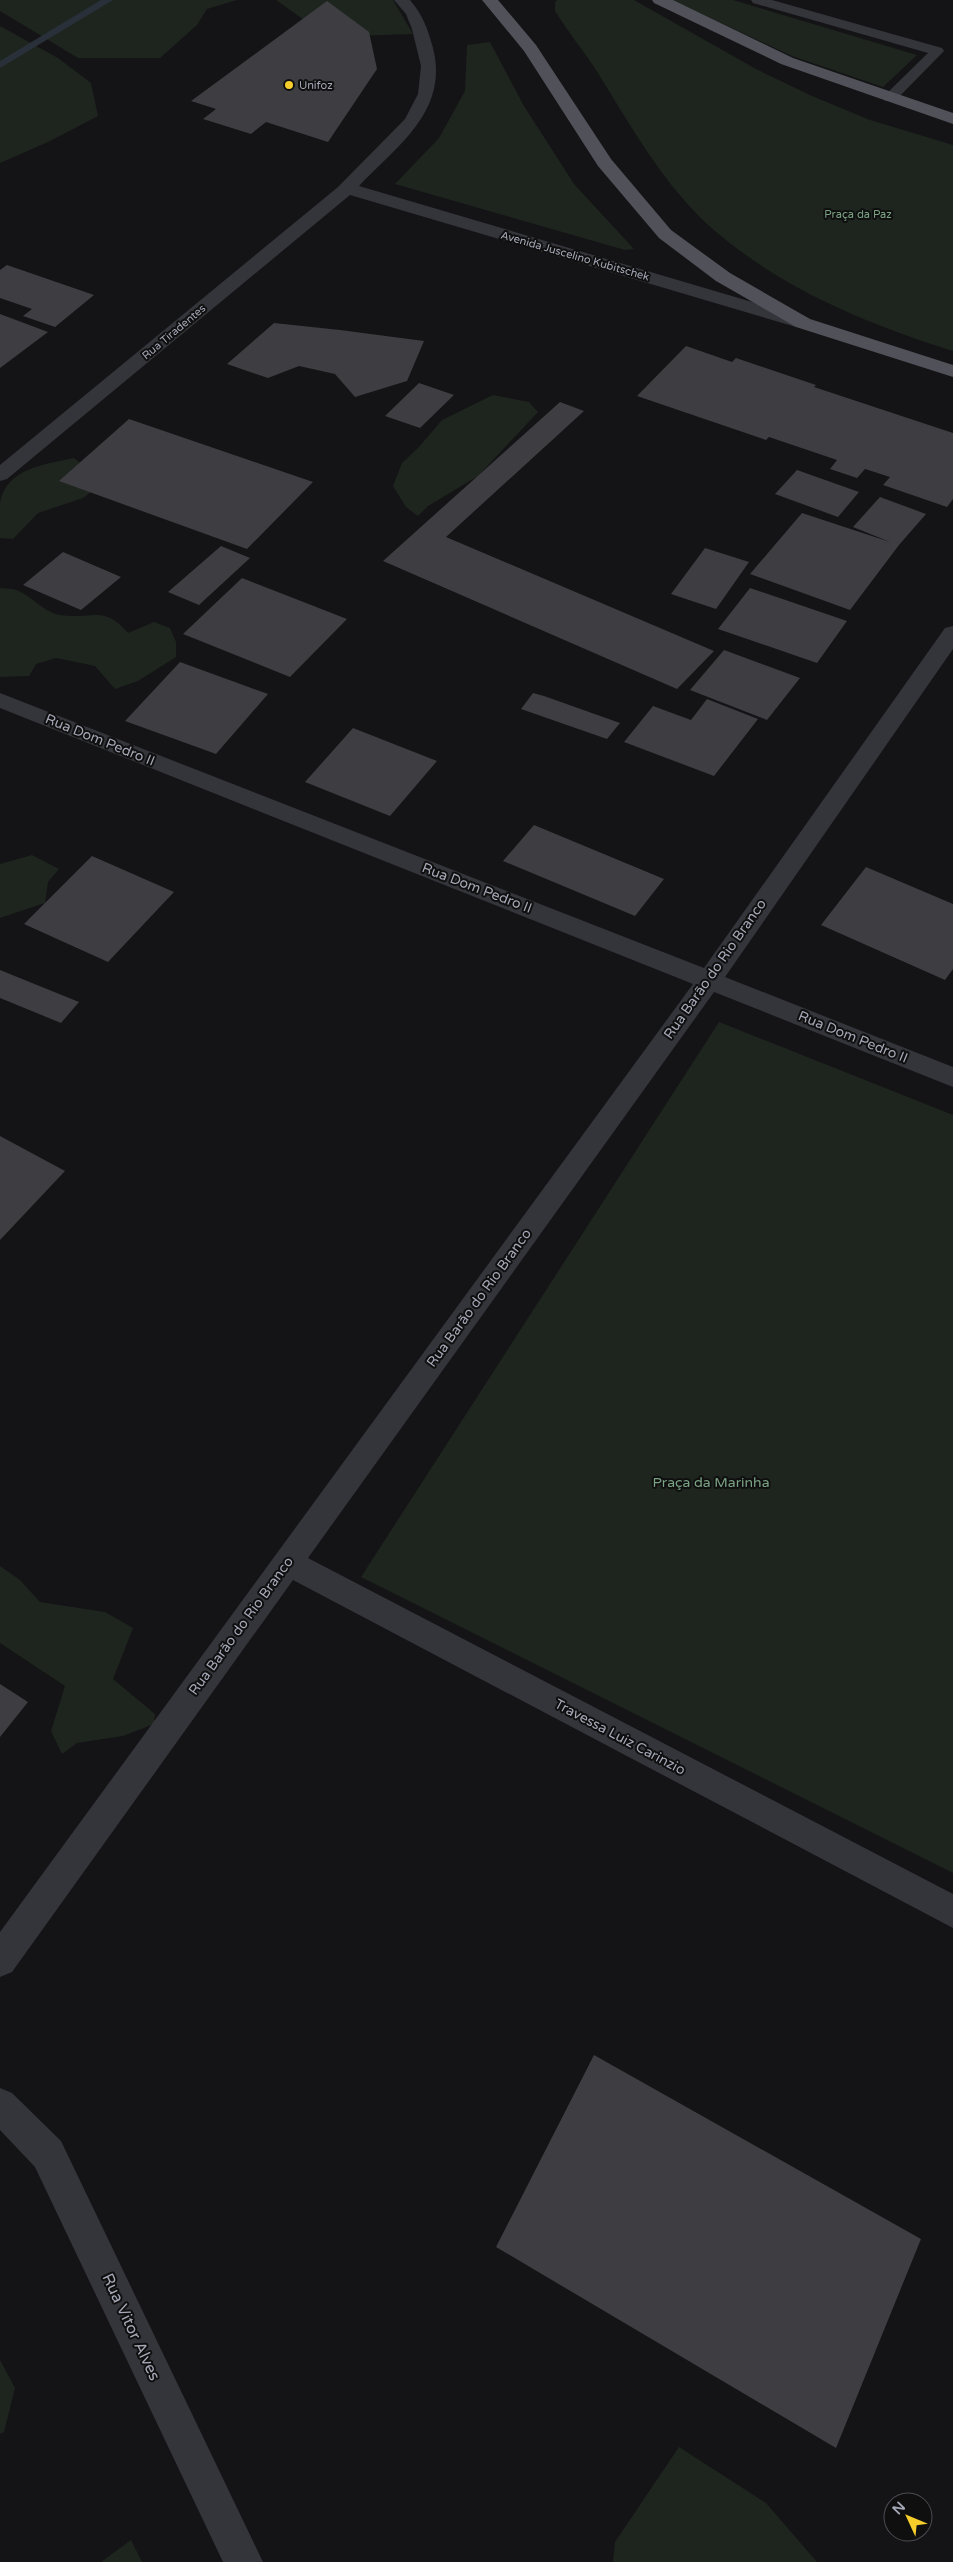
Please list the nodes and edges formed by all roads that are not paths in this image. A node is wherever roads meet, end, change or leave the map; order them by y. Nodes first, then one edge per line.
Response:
1 (402, 0) edge
2 (490, 0) edge
3 (660, 0) edge
4 (758, 0) edge
5 (937, 51) junction
6 (953, 56) edge
7 (890, 98) junction
8 (953, 119) edge
9 (347, 188) junction
10 (803, 323) junction
11 (953, 371) edge
12 (0, 475) edge
13 (953, 632) edge
14 (0, 700) edge
15 (708, 980) junction
16 (953, 1077) edge
17 (287, 1562) junction
18 (953, 1912) edge
19 (0, 1960) edge
20 (0, 2105) edge
21 (243, 2562) edge

1 - 9 street, Rua Tiradentes
2 - 10 main road, Avenida Juscelino Kubitschek
3 - 7 main road
4 - 5 lane
5 - 6 lane
5 - 7 lane
7 - 8 main road
9 - 10 street, Avenida Juscelino Kubitschek
9 - 12 street, Rua Tiradentes
10 - 11 main road, Avenida Juscelino Kubitschek
13 - 15 street, Rua Barão do Rio Branco
14 - 15 street, Rua Dom Pedro II
15 - 16 street, Rua Dom Pedro II
15 - 17 street, Rua Barão do Rio Branco
17 - 18 street, Travessa Luiz Carinzio
17 - 19 street, Rua Barão do Rio Branco
20 - 21 street, Rua Vitor Alves

